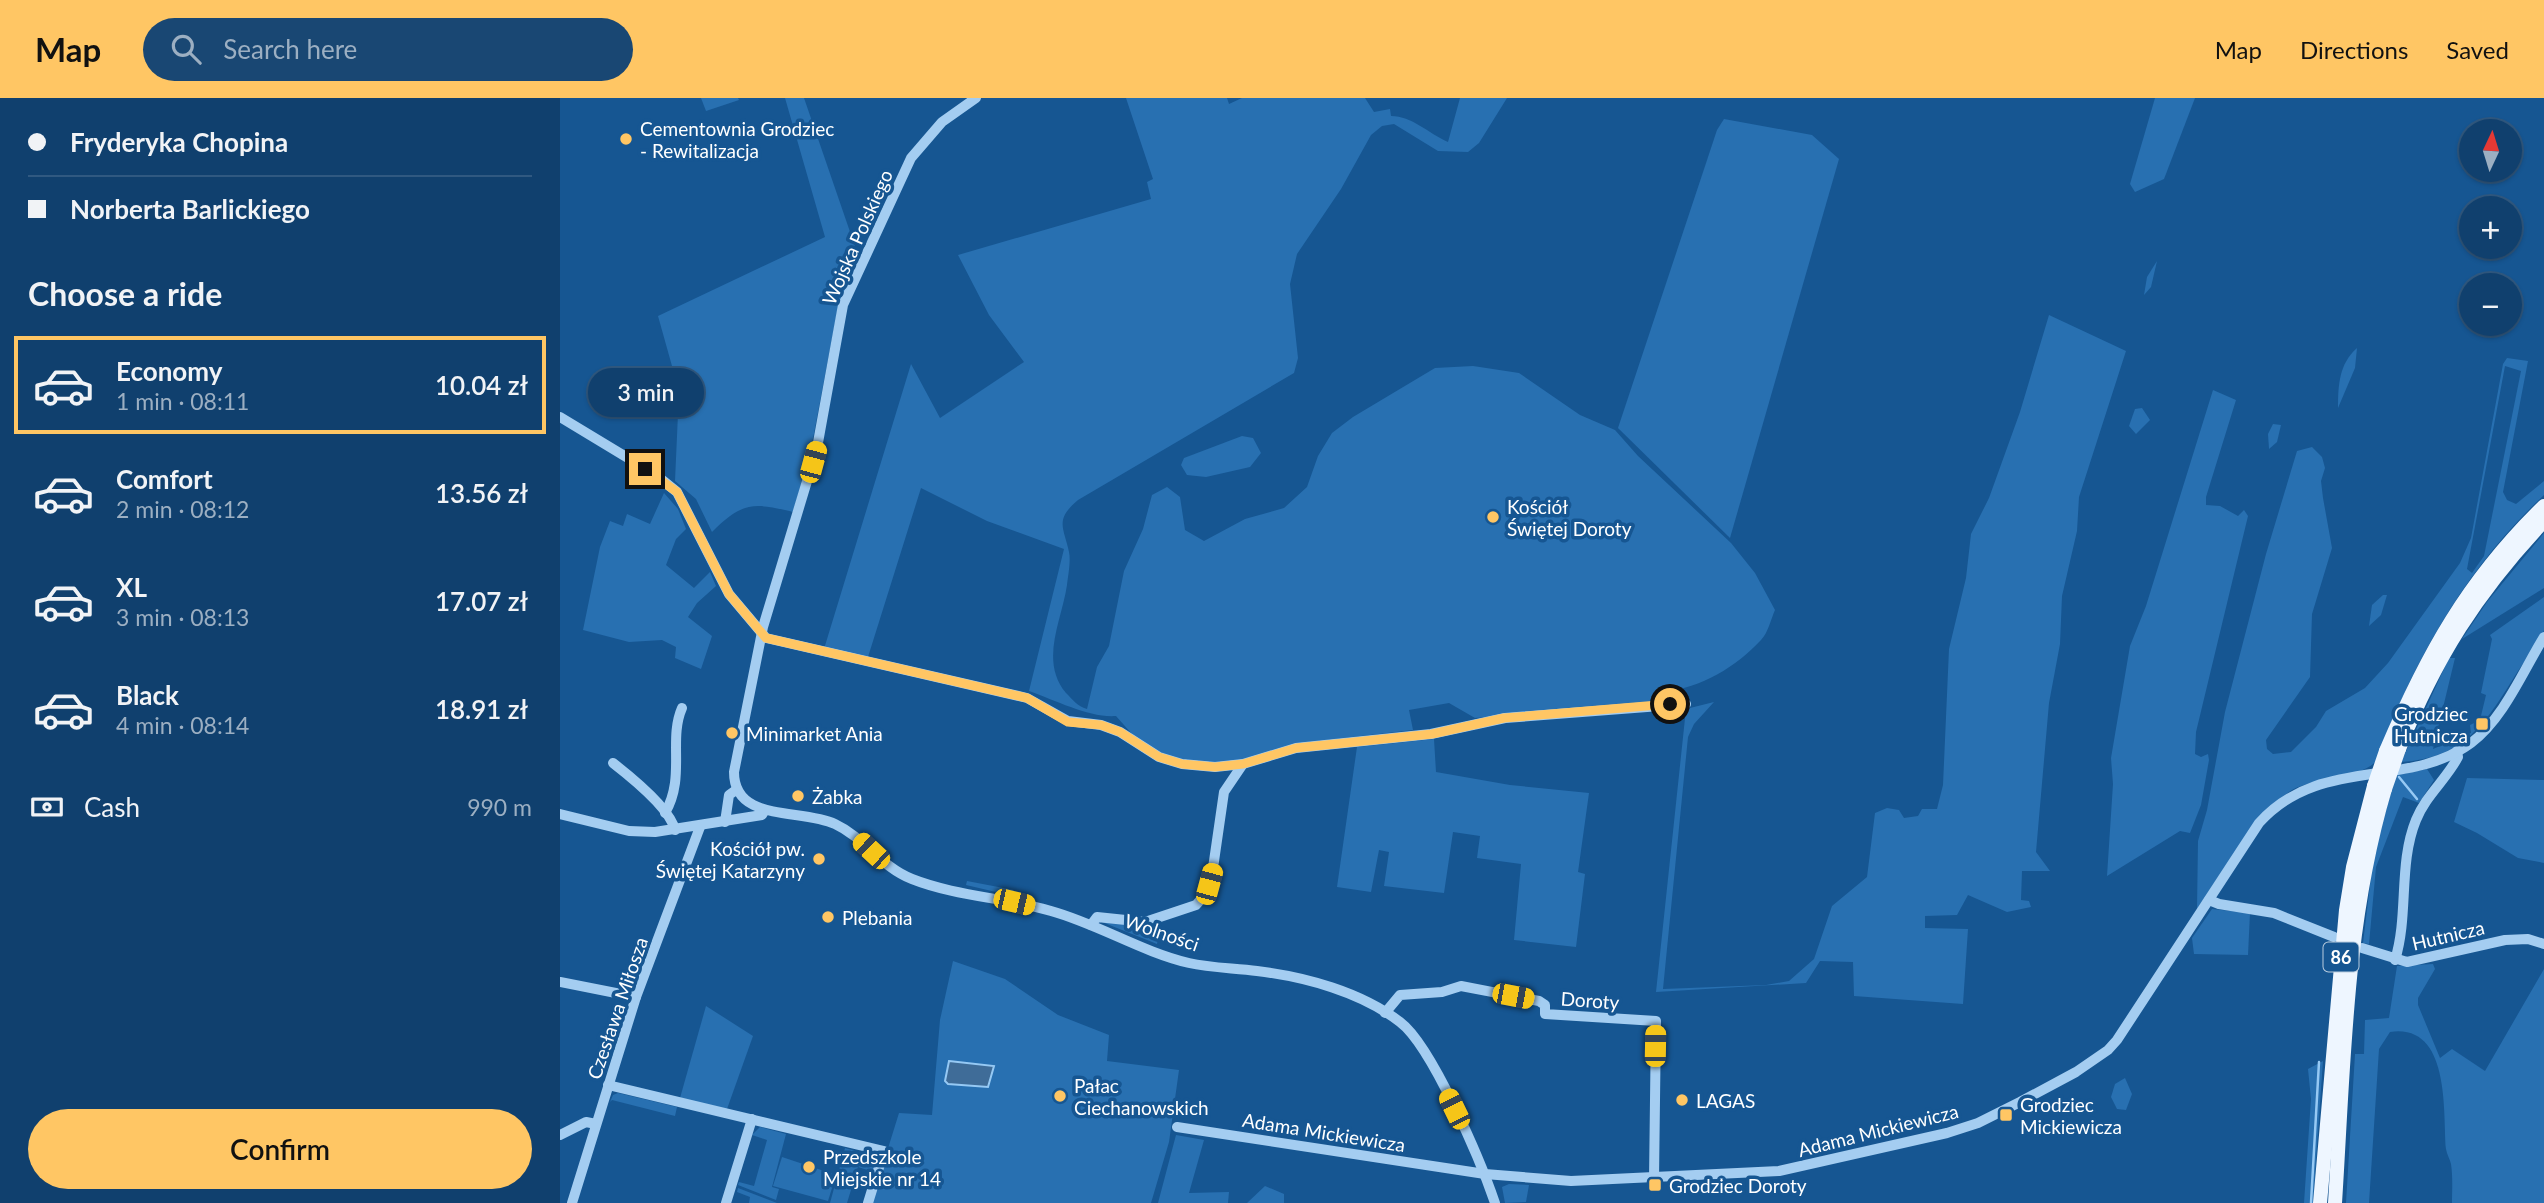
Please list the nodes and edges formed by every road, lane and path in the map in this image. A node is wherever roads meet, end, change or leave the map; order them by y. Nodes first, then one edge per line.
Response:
1 (976, 98) edge
2 (560, 417) edge
3 (2544, 506) edge
4 (2544, 521) edge
5 (762, 633) junction
6 (2544, 637) edge
7 (1686, 704) dead end
8 (682, 708) dead end
9 (2392, 750) junction
10 (2457, 751) junction
11 (2432, 761) junction
12 (613, 764) dead end
13 (1243, 764) junction
14 (2443, 777) junction
15 (2380, 787) junction
16 (736, 790) junction
17 (765, 810) junction
18 (666, 813) junction
19 (560, 814) edge
20 (725, 822) junction
21 (701, 827) junction
22 (675, 830) junction
23 (2209, 900) junction
24 (1091, 925) junction
25 (2334, 937) dead end
26 (2544, 944) edge
27 (2362, 948) dead end
28 (2395, 960) junction
29 (560, 982) edge
30 (636, 997) junction
31 (1385, 1013) junction
32 (608, 1086) junction
33 (752, 1119) junction
34 (596, 1124) junction
35 (1177, 1127) dead end
36 (560, 1135) edge
37 (1485, 1174) junction
38 (1654, 1179) junction
39 (572, 1203) edge
40 (726, 1203) edge
41 (868, 1203) edge
42 (1495, 1203) edge
43 (2320, 1203) edge
44 (2335, 1203) edge

1 - 5 street, Wojska Polskiego
2 - 5 street
3 - 9 main road, 86
4 - 9 main road, 86
5 - 13 street
5 - 16 street, Wojska Polskiego
6 - 10 street, Adama Mickiewicza
7 - 13 street
8 - 18 street
9 - 15 main road, 86, bridge
10 - 11 street, Adama Mickiewicza
10 - 14 street
11 - 14 street
11 - 23 street, Adama Mickiewicza
12 - 18 street
13 - 24 street
14 - 28 street
15 - 43 main road, 86
15 - 44 main road, 86
16 - 17 street, Wolności
16 - 20 street, Wojska Polskiego
17 - 20 street, Wolności
17 - 24 street, Wolności
18 - 22 street
19 - 22 street, Wolności
20 - 21 street, Wolności
21 - 22 street, Wolności
21 - 30 street, Czesława Miłosza
23 - 25 street
23 - 38 street, Adama Mickiewicza
24 - 31 street, Wolności
26 - 28 street, Hutnicza
27 - 28 street, Hutnicza
29 - 30 street
30 - 32 street, Czesława Miłosza
31 - 37 street, Wolności
31 - 38 street, Doroty
32 - 33 street
32 - 34 street, Czesława Miłosza
33 - 40 street
33 - 41 street
34 - 36 street
34 - 39 street, Czesława Miłosza
35 - 37 street, Adama Mickiewicza
37 - 38 street, Adama Mickiewicza
37 - 42 street, Wolności

